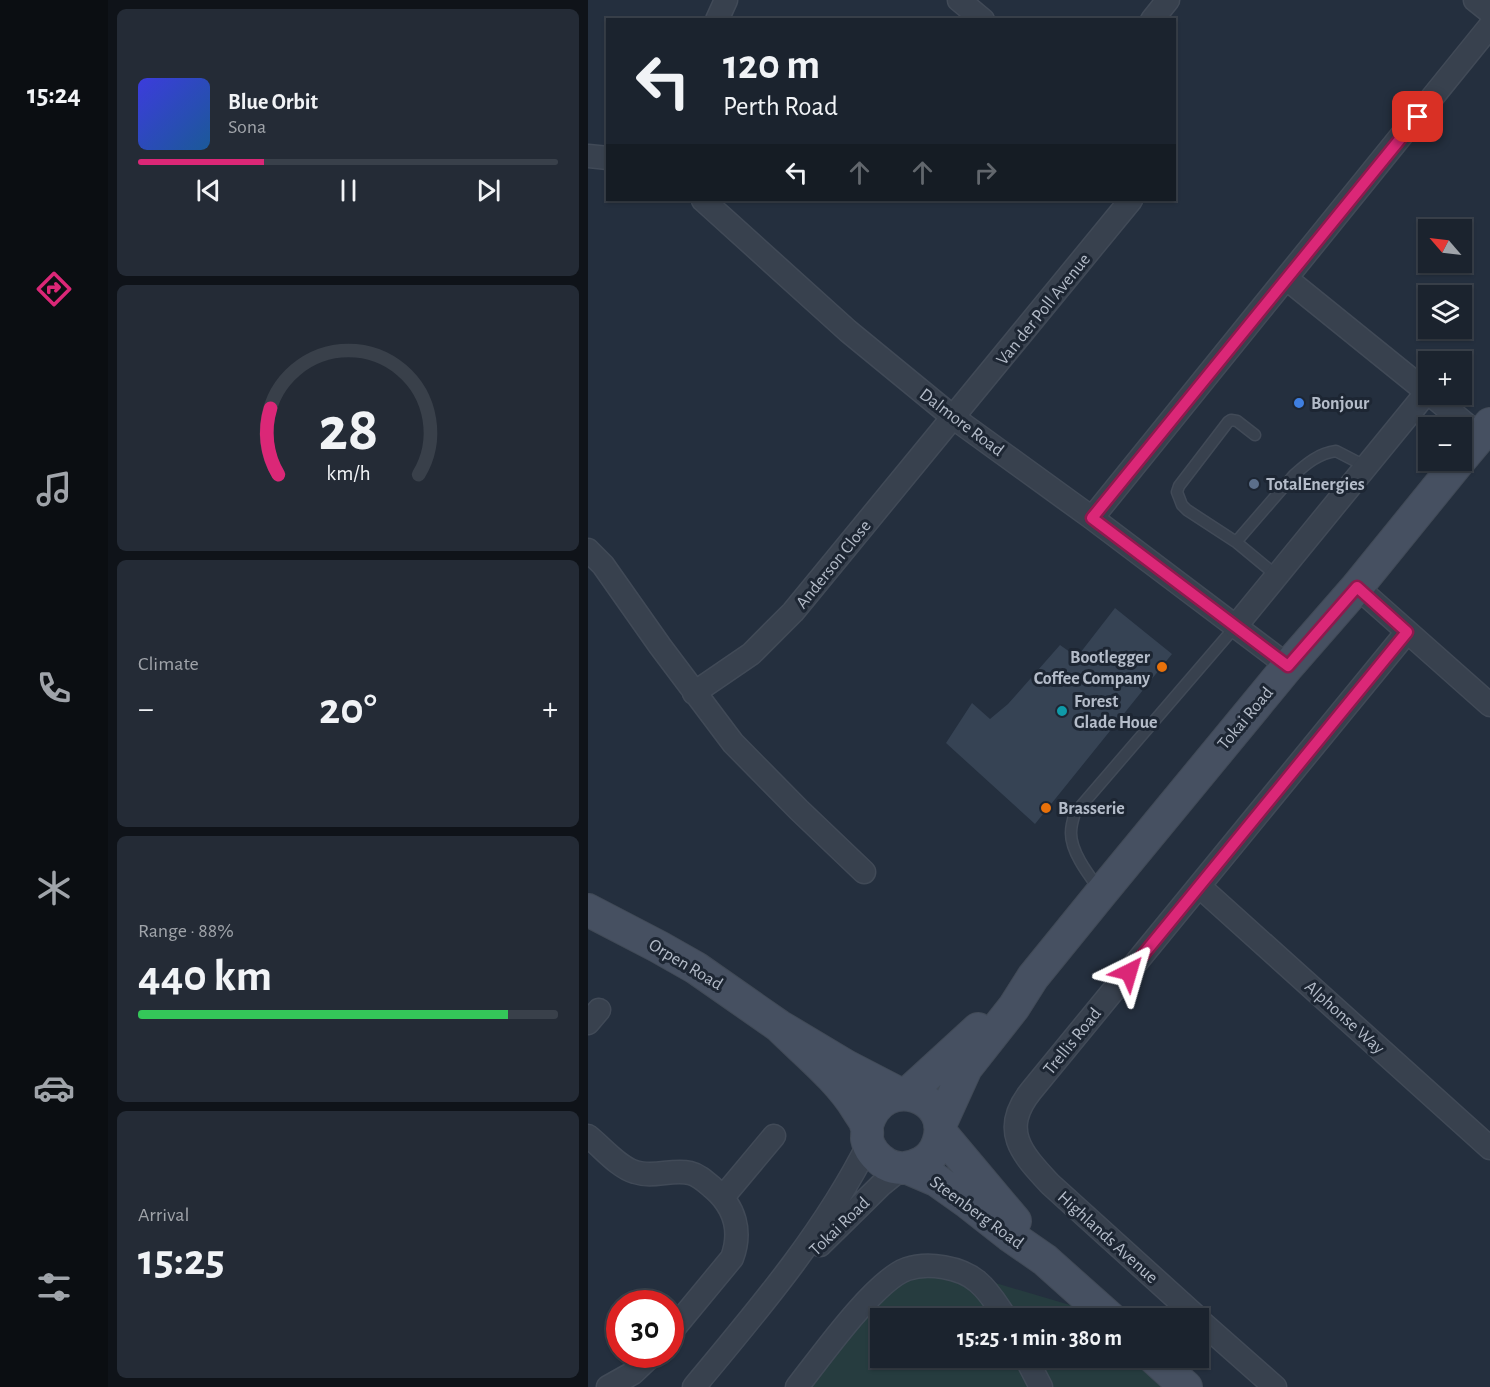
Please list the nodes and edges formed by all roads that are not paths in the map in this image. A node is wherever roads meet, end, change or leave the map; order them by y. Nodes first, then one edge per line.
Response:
1 (726, 0) edge
2 (959, 0) edge
3 (1168, 0) edge
4 (1475, 0) edge
5 (1490, 12) edge
6 (718, 18) edge
7 (981, 18) edge
8 (1154, 18) edge
9 (1490, 26) edge
10 (588, 156) edge
11 (606, 158) edge
12 (704, 201) edge
13 (1130, 201) edge
14 (1287, 279) junction
15 (1418, 385) edge
16 (1418, 405) edge
17 (1438, 405) edge
18 (954, 418) junction
19 (1255, 435) dead end
20 (1473, 445) edge
21 (1368, 467) junction
22 (1092, 518) junction
23 (1236, 542) junction
24 (588, 550) edge
25 (1276, 576) junction
26 (1357, 587) junction
27 (1235, 627) junction
28 (1407, 632) junction
29 (1288, 666) junction
30 (694, 693) junction
31 (1490, 705) edge
32 (864, 872) dead end
33 (1199, 886) junction
34 (1101, 892) junction
35 (588, 910) edge
36 (1033, 977) junction
37 (779, 1026) junction
38 (903, 1094) junction
39 (940, 1129) junction
40 (868, 1134) junction
41 (588, 1136) edge
42 (774, 1136) dead end
43 (1490, 1148) edge
44 (1023, 1152) joint
45 (905, 1168) junction
46 (723, 1197) junction
47 (1044, 1260) junction
48 (778, 1286) junction
49 (999, 1308) edge
50 (1099, 1308) edge
51 (1186, 1308) edge
52 (684, 1316) edge
53 (1209, 1329) edge
54 (638, 1368) edge
55 (1031, 1368) edge
56 (1165, 1368) edge
57 (608, 1387) edge
58 (694, 1387) edge
59 (796, 1387) edge
60 (1041, 1387) edge
61 (1186, 1387) edge
62 (1275, 1387) edge

1 - 6 street
2 - 7 street
3 - 8 street
4 - 5 street
9 - 14 street
10 - 11 street
12 - 18 street, Dalmore Road
13 - 18 street, Van der Poll Avenue
14 - 15 street
14 - 22 street
16 - 21 street
17 - 20 street
18 - 22 street, Dalmore Road
18 - 30 street, Anderson Close
19 - 23 lane
20 - 26 main road, Tokai Road
21 - 23 lane
21 - 25 street
22 - 27 street, Dalmore Road
23 - 25 lane
24 - 30 street
25 - 27 street
26 - 28 street
26 - 29 main road, Tokai Road
27 - 29 street, Dalmore Road
27 - 34 lane
28 - 31 street
28 - 33 street, Trellis Road
29 - 34 main road, Tokai Road
30 - 32 street
33 - 43 street, Alphonse Way
33 - 44 street, Trellis Road
34 - 36 main road, Tokai Road
35 - 37 main road, Orpen Road
36 - 38 main road, Tokai Road
36 - 39 main road, Tokai Road
37 - 38 main road, Orpen Road
37 - 40 main road, Orpen Road
38 - 39 main road
38 - 40 main road
39 - 45 main road
39 - 47 main road, Steenberg Road
40 - 45 main road
40 - 48 street, Tokai Road
41 - 46 street
42 - 46 street
44 - 51 street, Highlands Avenue
45 - 47 main road, Steenberg Road
45 - 48 street, Tokai Road
46 - 52 street
47 - 50 main road, Steenberg Road
48 - 58 street, Tokai Road
49 - 59 street
53 - 62 street, Highlands Avenue
54 - 57 street
55 - 60 street
56 - 61 main road

